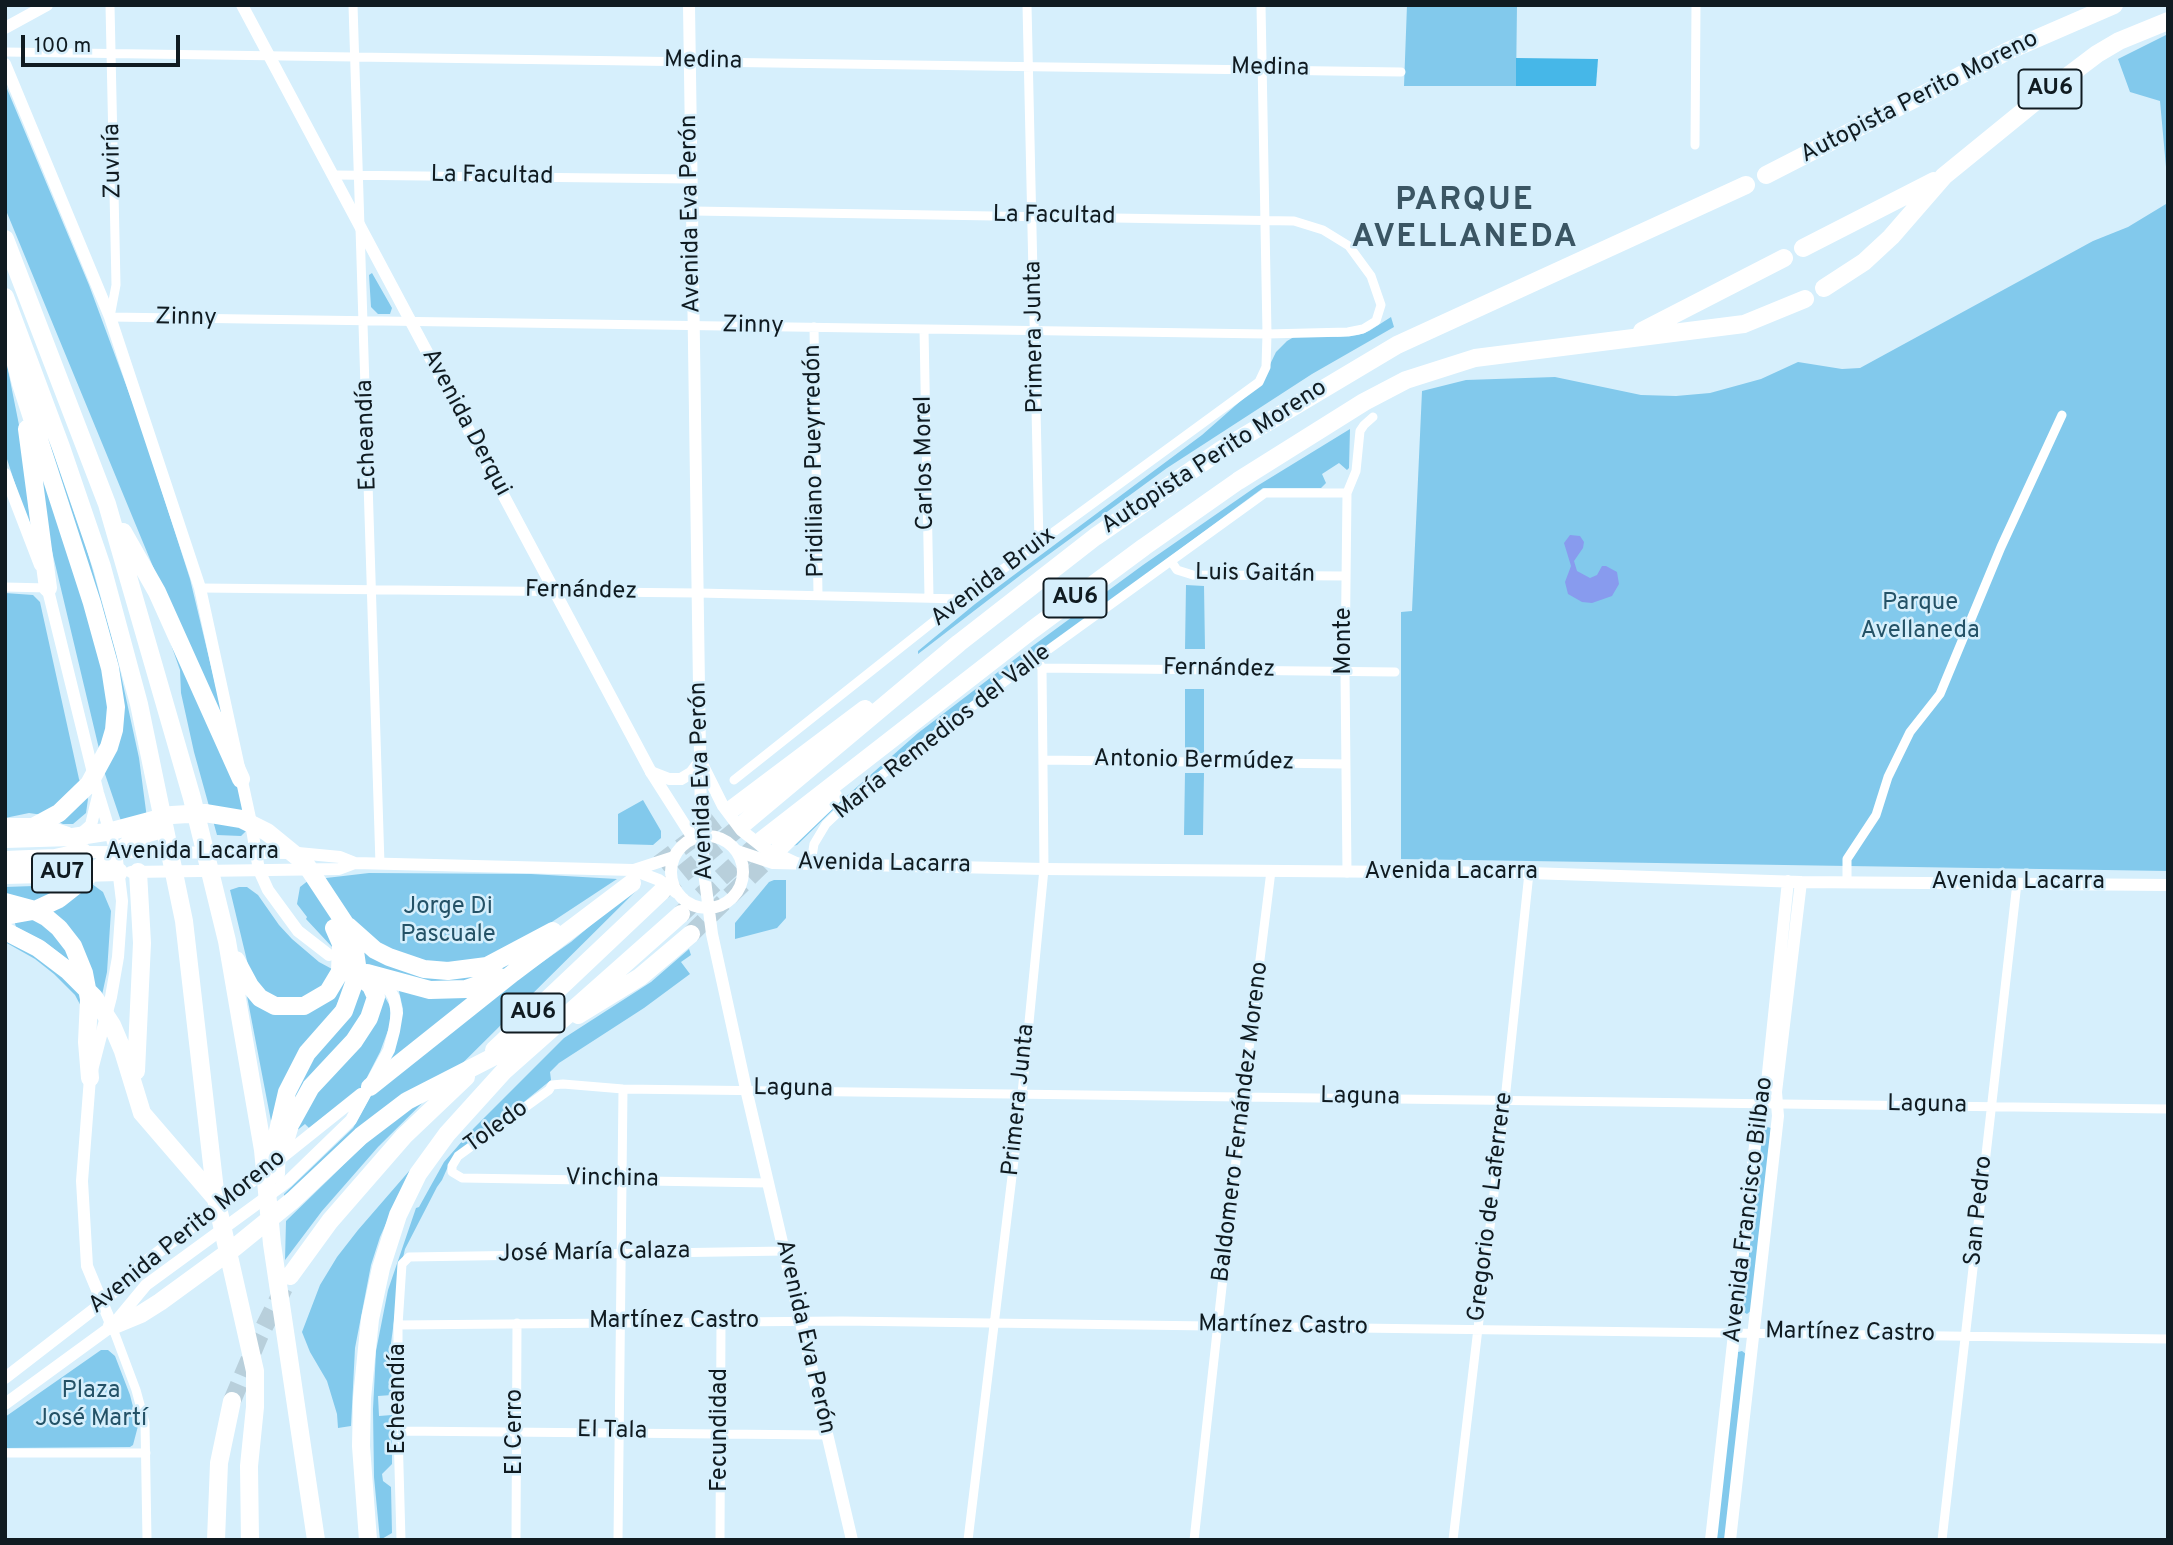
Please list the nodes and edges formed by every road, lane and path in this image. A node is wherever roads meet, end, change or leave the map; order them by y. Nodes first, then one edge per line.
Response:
1 (47, 5) edge
2 (110, 5) edge
3 (242, 5) edge
4 (353, 5) edge
5 (689, 5) edge
6 (1027, 5) edge
7 (1261, 5) edge
8 (1696, 5) edge
9 (2114, 5) edge
10 (2168, 21) edge
11 (5, 28) edge
12 (5, 52) edge
13 (112, 53) junction
14 (270, 55) junction
15 (355, 57) junction
16 (690, 61) junction
17 (5, 64) edge
18 (1030, 66) junction
19 (1264, 69) junction
20 (1401, 72) dead end
21 (1695, 145) dead end
22 (334, 174) junction
23 (1766, 175) dead end
24 (357, 176) junction
25 (1944, 176) junction
26 (692, 179) junction
27 (1746, 185) dead end
28 (693, 212) junction
29 (1033, 216) junction
30 (1266, 219) junction
31 (359, 222) junction
32 (5, 239) edge
33 (1803, 248) dead end
34 (1784, 258) dead end
35 (1824, 288) dead end
36 (5, 297) edge
37 (1805, 299) dead end
38 (110, 317) junction
39 (5, 321) edge
40 (363, 322) junction
41 (412, 322) junction
42 (694, 326) junction
43 (814, 327) junction
44 (924, 328) junction
45 (1036, 330) junction
46 (1353, 331) joint
47 (1267, 334) junction
48 (1629, 338) junction
49 (21, 384) junction
50 (2062, 415) dead end
51 (1373, 418) dead end
52 (5, 474) edge
53 (1347, 493) junction
54 (107, 504) junction
55 (1039, 543) junction
56 (1171, 561) junction
57 (1345, 576) junction
58 (5, 587) edge
59 (48, 588) junction
60 (200, 588) junction
61 (373, 590) junction
62 (554, 592) junction
63 (698, 593) junction
64 (818, 595) junction
65 (929, 597) junction
66 (962, 599) junction
67 (959, 643) junction
68 (1039, 664) junction
69 (1345, 671) junction
70 (1395, 671) dead end
71 (896, 736) junction
72 (700, 760) junction
73 (1044, 760) junction
74 (1345, 764) junction
75 (652, 772) junction
76 (242, 779) junction
77 (734, 780) dead end
78 (98, 793) junction
79 (727, 808) junction
80 (5, 824) edge
81 (743, 824) tunnel mouth
82 (82, 833) junction
83 (694, 835) junction
84 (5, 837) edge
85 (762, 840) tunnel mouth
86 (737, 851) junction
87 (83, 852) junction
88 (116, 852) junction
89 (256, 853) junction
90 (778, 856) junction
91 (674, 857) junction
92 (5, 860) edge
93 (355, 863) junction
94 (811, 863) junction
95 (380, 864) junction
96 (1044, 869) junction
97 (259, 870) junction
98 (1272, 871) junction
99 (119, 872) junction
100 (138, 872) junction
101 (1347, 873) junction
102 (1529, 873) junction
103 (5, 874) edge
104 (633, 877) junction
105 (1794, 881) junction
106 (1847, 882) junction
107 (2017, 883) junction
108 (2168, 885) edge
109 (669, 892) junction
110 (5, 902) edge
111 (602, 904) junction
112 (709, 908) junction
113 (681, 914) tunnel mouth
114 (5, 916) edge
115 (340, 923) junction
116 (5, 931) edge
117 (691, 934) tunnel mouth
118 (227, 941) junction
119 (329, 955) dead end
120 (513, 973) junction
121 (367, 976) junction
122 (90, 1078) junction
123 (552, 1085) joint
124 (370, 1087) junction
125 (623, 1089) junction
126 (746, 1089) junction
127 (137, 1090) junction
128 (1022, 1094) junction
129 (1243, 1097) junction
130 (1505, 1100) junction
131 (1762, 1104) junction
132 (1777, 1104) junction
133 (1992, 1107) junction
134 (2168, 1109) edge
135 (284, 1130) junction
136 (456, 1176) joint
137 (622, 1180) junction
138 (769, 1183) junction
139 (217, 1200) junction
140 (269, 1206) junction
141 (785, 1251) junction
142 (622, 1254) junction
143 (405, 1260) joint
144 (290, 1276) tunnel mouth
145 (102, 1303) junction
146 (721, 1321) junction
147 (801, 1321) junction
148 (621, 1322) junction
149 (993, 1323) junction
150 (517, 1324) junction
151 (398, 1325) junction
152 (112, 1326) junction
153 (1219, 1326) junction
154 (1478, 1329) junction
155 (1733, 1333) junction
156 (1754, 1333) junction
157 (1967, 1335) junction
158 (2168, 1339) edge
159 (5, 1378) edge
160 (232, 1401) tunnel mouth
161 (5, 1404) edge
162 (398, 1431) junction
163 (516, 1432) junction
164 (619, 1432) junction
165 (722, 1434) junction
166 (827, 1435) junction
167 (5, 1453) edge
168 (146, 1453) junction
169 (250, 1538) edge
170 (316, 1538) edge
171 (368, 1539) edge
172 (147, 1540) edge
173 (216, 1540) edge
174 (401, 1540) edge
175 (516, 1540) edge
176 (618, 1540) edge
177 (720, 1540) edge
178 (852, 1540) edge
179 (968, 1540) edge
180 (1194, 1540) edge
181 (1453, 1540) edge
182 (1711, 1540) edge
183 (1730, 1540) edge
184 (1942, 1540) edge

1 - 11 street
2 - 13 street, Zuviría
3 - 14 street, Avenida Derqui
4 - 15 street, Echeandía
5 - 16 street, Avenida Eva Perón
6 - 18 street, Primera Junta
7 - 19 street
8 - 21 street
9 - 23 highway, Autopista Perito Moreno / AU6
10 - 25 highway, Autopista Perito Moreno / AU6
12 - 13 street, Medina
13 - 14 street, Medina
13 - 38 street, Zuviría
14 - 15 street, Medina
14 - 22 street, Avenida Derqui
15 - 16 street, Medina
15 - 24 street, Echeandía
16 - 18 street, Medina
16 - 26 street, Avenida Eva Perón
17 - 38 street
18 - 19 street, Medina
18 - 29 street, Primera Junta
19 - 20 street, Medina
19 - 30 street
22 - 24 street, La Facultad
22 - 31 street, Avenida Derqui
24 - 26 street, La Facultad
24 - 31 street, Echeandía
25 - 33 highway, Autopista Perito Moreno / AU6
25 - 35 highway, Autopista Perito Moreno / AU6
26 - 28 street, Avenida Eva Perón
27 - 67 highway, Autopista Perito Moreno / AU6
28 - 29 street, La Facultad
28 - 42 street, Avenida Eva Perón
29 - 30 street, La Facultad
29 - 45 street, Primera Junta
30 - 46 street, La Facultad
30 - 47 street
31 - 40 street, Echeandía
31 - 41 street, Avenida Derqui
32 - 54 highway
34 - 48 highway, Autopista Perito Moreno / AU6
36 - 139 highway
37 - 48 highway, Autopista Perito Moreno / AU6
38 - 40 street, Zinny
38 - 60 street
39 - 49 highway
40 - 41 street, Zinny
40 - 61 street, Echeandía
41 - 42 street, Zinny
41 - 62 street, Avenida Derqui
42 - 43 street, Zinny
42 - 63 street, Avenida Eva Perón
43 - 44 street, Zinny
43 - 64 street, Pridiliano Pueyrredón
44 - 45 street, Zinny
44 - 65 street, Carlos Morel
45 - 47 street, Zinny
45 - 55 street, Primera Junta
46 - 47 street, Zinny
47 - 55 street, Avenida Bruix
48 - 71 highway, Autopista Perito Moreno / AU6
49 - 59 highway
49 - 84 highway
50 - 106 street
51 - 53 street, Monte
52 - 59 street
53 - 56 street, María Remedios del Valle
53 - 57 street, Monte
54 - 76 highway
54 - 118 highway
55 - 66 street, Avenida Bruix
56 - 57 street, Luis Gaitán
56 - 68 street, María Remedios del Valle
57 - 69 street, Monte
58 - 59 street
59 - 78 street
60 - 61 street, Fernández
60 - 76 street
61 - 62 street, Fernández
61 - 95 street, Echeandía
62 - 63 street, Fernández
62 - 75 street, Avenida Derqui
63 - 64 street, Fernández
63 - 72 street, Avenida Eva Perón
64 - 65 street, Fernández
65 - 66 street, Fernández
66 - 77 street, Avenida Bruix
67 - 79 highway
67 - 81 highway, Autopista Perito Moreno / AU6
68 - 69 street, Fernández
68 - 73 street, Primera Junta
68 - 94 street, María Remedios del Valle
69 - 70 street, Fernández
69 - 74 street, Monte
71 - 85 highway, Autopista Perito Moreno / AU6
71 - 90 highway
72 - 75 street
72 - 79 street
72 - 83 street, Avenida Eva Perón
73 - 74 street, Antonio Bermúdez
73 - 96 street, Primera Junta
74 - 101 street, Monte
75 - 83 street, Avenida Derqui
76 - 89 street
78 - 82 street
78 - 88 street
79 - 90 street
80 - 82 street, Avenida Lacarra
82 - 87 street, Avenida Lacarra
83 - 86 street, Avenida Lacarra
83 - 91 street
83 - 112 street, Avenida Eva Perón
84 - 115 highway
86 - 90 street, Avenida Lacarra
86 - 112 street
87 - 88 street, Avenida Lacarra
87 - 92 highway, AU7
88 - 89 street, Avenida Lacarra
88 - 99 street
89 - 93 street, Avenida Lacarra
89 - 97 street
90 - 94 street, Avenida Lacarra
91 - 104 street, Avenida Lacarra
91 - 109 street
93 - 95 street, Avenida Lacarra
93 - 97 street, Avenida Lacarra
94 - 96 street, Avenida Lacarra
95 - 104 street, Avenida Lacarra
96 - 98 street, Avenida Lacarra
96 - 128 street, Primera Junta
97 - 100 street, Avenida Lacarra
97 - 119 street
98 - 101 street, Avenida Lacarra
98 - 129 street, Baldomero Fernández Moreno
99 - 100 street, Avenida Lacarra
99 - 103 highway, AU7
99 - 122 street
100 - 127 highway
101 - 102 street, Avenida Lacarra
102 - 105 street, Avenida Lacarra
102 - 130 street, Gregorio de Laferrere
104 - 109 street, Avenida Lacarra
104 - 111 highway
105 - 106 street, Avenida Lacarra
105 - 131 street, Avenida Francisco Bilbao
105 - 132 street, Avenida Francisco Bilbao
106 - 107 street, Avenida Lacarra
107 - 108 street, Avenida Lacarra
107 - 133 street, San Pedro
109 - 112 street, Avenida Lacarra
109 - 144 highway, AU6
110 - 122 highway
111 - 115 highway
111 - 120 highway
112 - 126 street, Avenida Eva Perón
113 - 171 highway, AU6
114 - 115 highway
115 - 118 highway
115 - 135 highway
116 - 127 highway
117 - 152 highway
118 - 140 highway
120 - 121 highway
120 - 124 highway
121 - 124 street, Avenida Perito Moreno
121 - 135 highway
122 - 145 street
123 - 125 street, Laguna
123 - 136 street, Toledo
124 - 145 street, Avenida Perito Moreno
124 - 152 street, Avenida Perito Moreno
125 - 126 street, Laguna
125 - 137 street
126 - 128 street, Laguna
126 - 138 street, Avenida Eva Perón
127 - 139 highway
128 - 129 street, Laguna
128 - 149 street, Primera Junta
129 - 130 street, Laguna
129 - 153 street, Baldomero Fernández Moreno
130 - 131 street, Laguna
130 - 154 street, Gregorio de Laferrere
131 - 132 street, Laguna
131 - 155 street, Avenida Francisco Bilbao
132 - 133 street, Laguna
132 - 156 street, Avenida Francisco Bilbao
133 - 134 street, Laguna
133 - 157 street, San Pedro
135 - 140 highway
136 - 137 street, Vinchina
137 - 138 street, Vinchina
137 - 142 street
138 - 141 street, Avenida Eva Perón
139 - 169 highway
140 - 170 highway
141 - 142 street, José María Calaza
141 - 147 street, Avenida Eva Perón
142 - 143 street, José María Calaza
142 - 148 street
143 - 151 street, Echeandía
145 - 152 street
145 - 159 street, Avenida Perito Moreno
146 - 147 street, Martínez Castro
146 - 148 street, Martínez Castro
146 - 165 street, Fecundidad
147 - 149 street, Martínez Castro
147 - 166 street, Avenida Eva Perón
148 - 150 street, Martínez Castro
148 - 164 street
149 - 153 street, Martínez Castro
149 - 179 street, Primera Junta
150 - 151 street, Martínez Castro
150 - 163 street, El Cerro
151 - 162 street, Echeandía
152 - 161 street, Avenida Perito Moreno
152 - 168 street
153 - 154 street, Martínez Castro
153 - 180 street, Baldomero Fernández Moreno
154 - 155 street, Martínez Castro
154 - 181 street, Gregorio de Laferrere
155 - 156 street, Martínez Castro
155 - 182 street, Avenida Francisco Bilbao
156 - 157 street, Martínez Castro
156 - 183 street, Avenida Francisco Bilbao
157 - 158 street, Martínez Castro
157 - 184 street, San Pedro
160 - 173 highway
162 - 163 street, El Tala
162 - 174 street, Echeandía
163 - 164 street, El Tala
163 - 175 street, El Cerro
164 - 165 street, El Tala
164 - 176 street
165 - 166 street, El Tala
165 - 177 street, Fecundidad
166 - 178 street, Avenida Eva Perón
167 - 168 street
168 - 172 street

